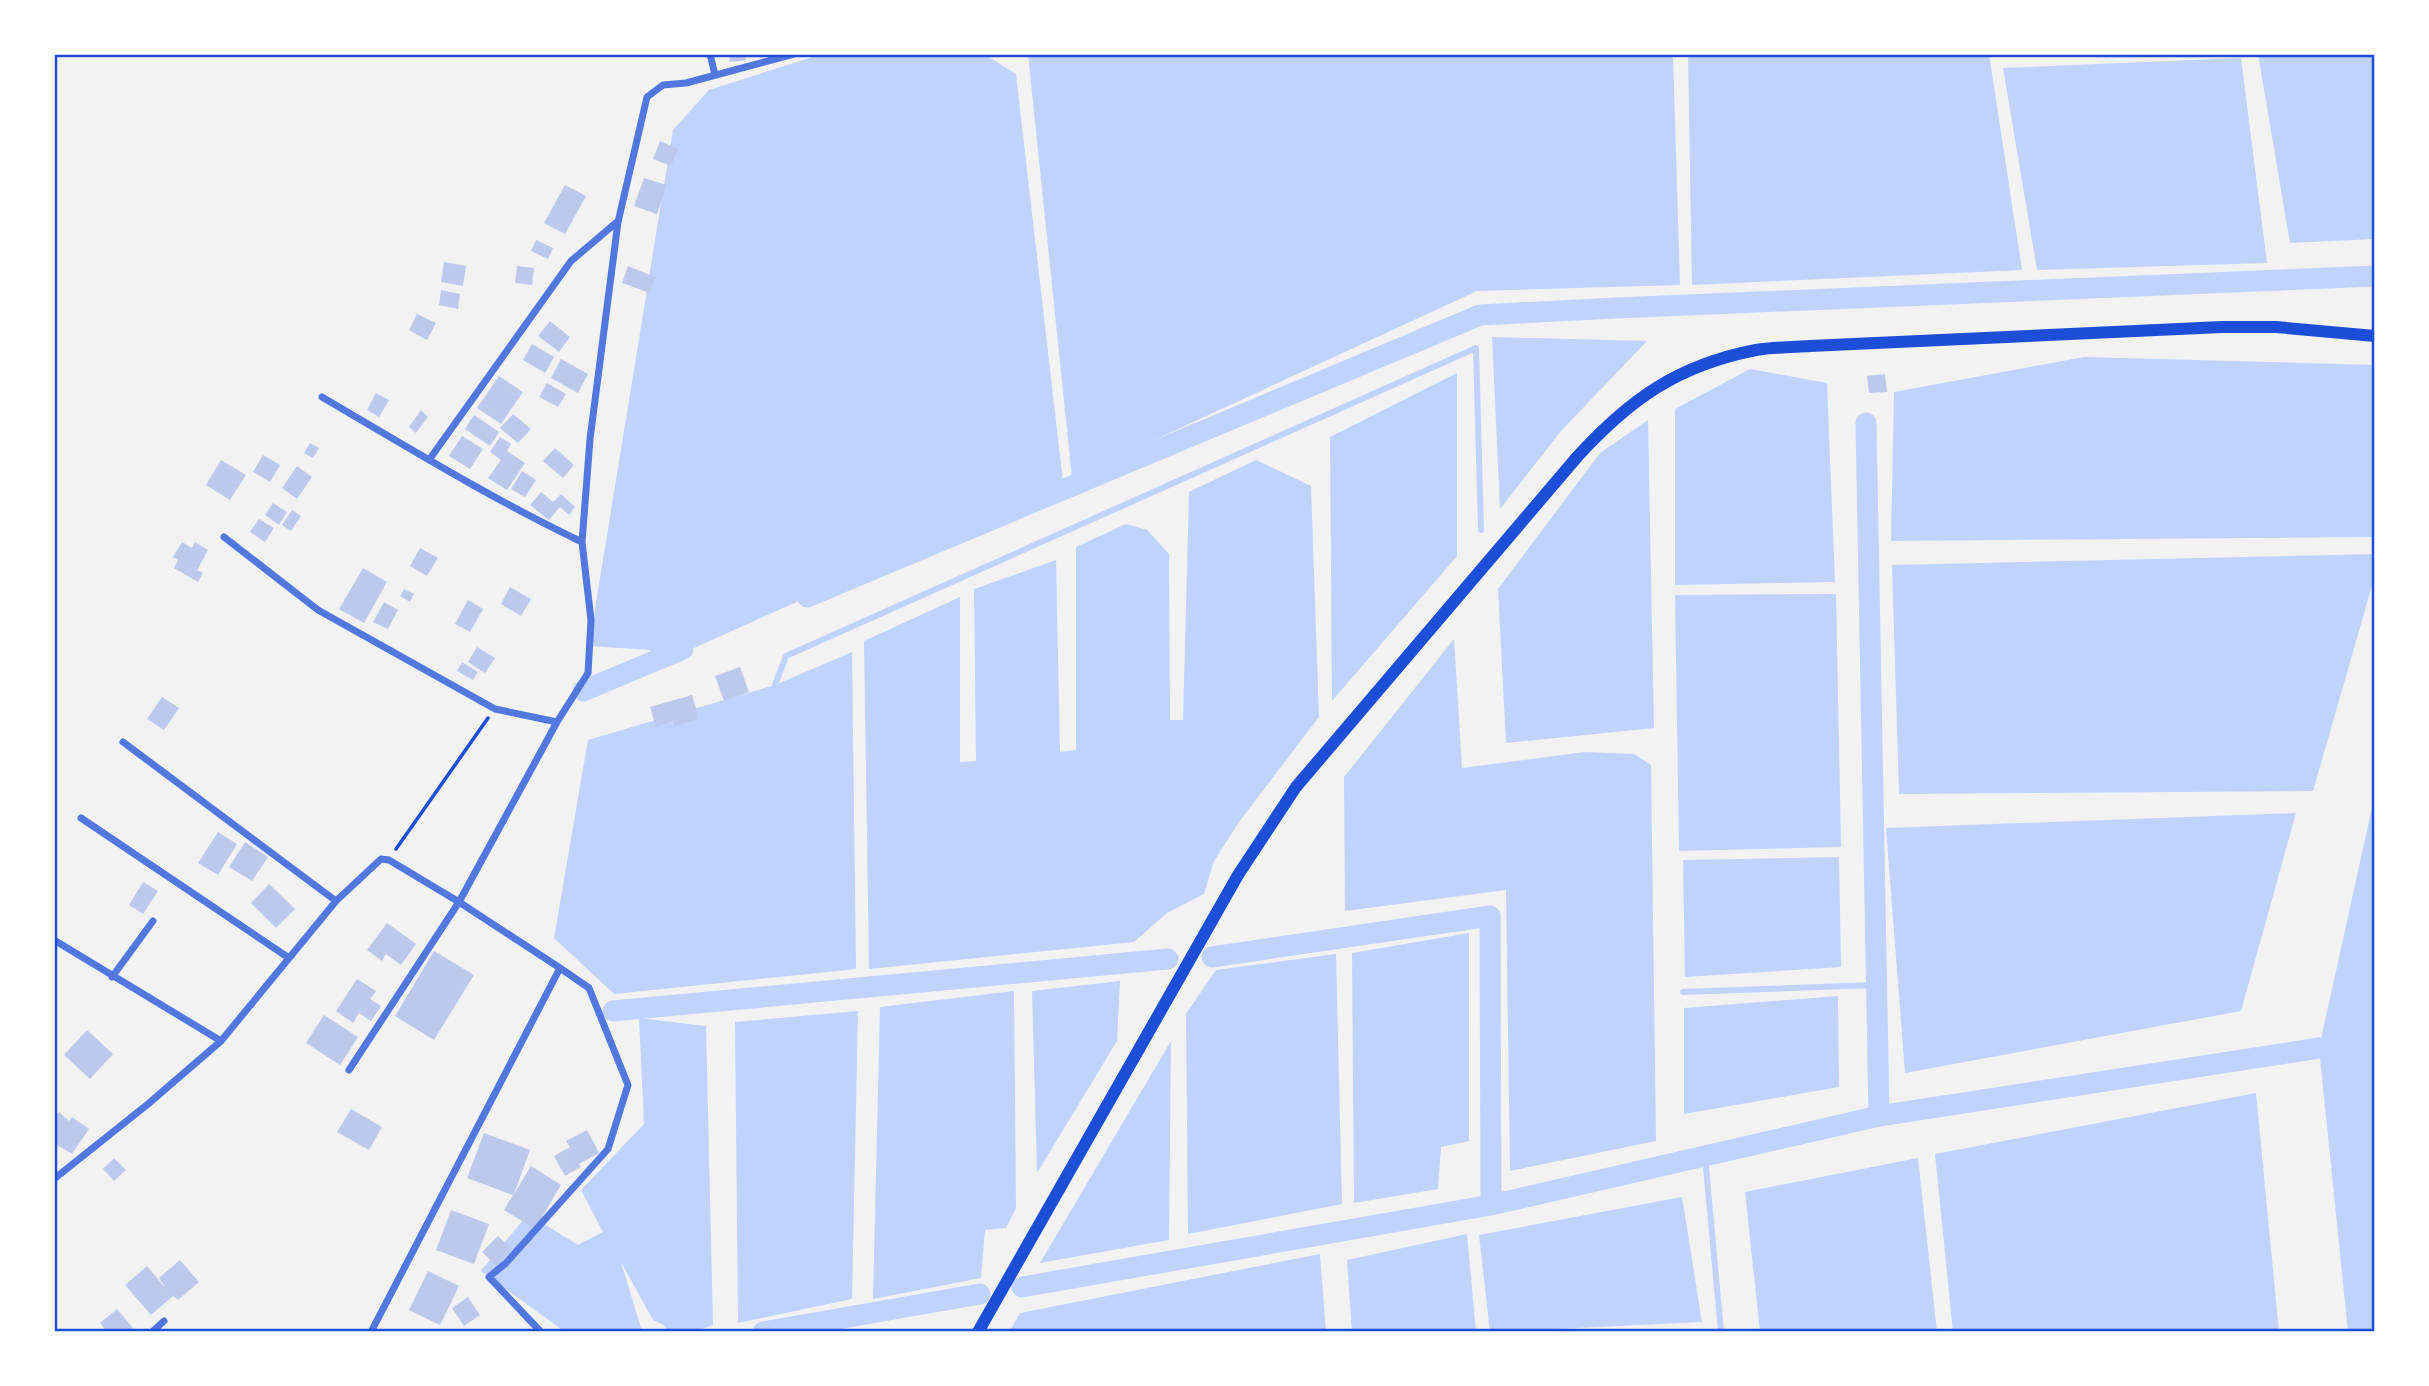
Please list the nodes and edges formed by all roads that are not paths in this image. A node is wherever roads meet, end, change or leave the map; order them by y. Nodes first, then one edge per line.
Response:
1 (710, 54) edge
2 (794, 54) edge
3 (715, 75) junction
4 (618, 222) junction
5 (2375, 336) edge
6 (322, 397) dead end
7 (429, 460) junction
8 (224, 537) dead end
9 (582, 541) junction
10 (557, 722) junction
11 (123, 742) dead end
12 (81, 818) dead end
13 (336, 901) junction
14 (459, 902) junction
15 (153, 921) dead end
16 (54, 940) edge
17 (289, 958) junction
18 (560, 968) junction
19 (112, 977) junction
20 (221, 1041) junction
21 (349, 1070) dead end
22 (54, 1179) edge
23 (164, 1321) dead end
24 (152, 1332) edge
25 (371, 1332) edge
26 (541, 1332) edge
27 (978, 1332) edge

1 - 3 street
2 - 3 street
3 - 4 street
4 - 7 street
4 - 9 street
5 - 27 main road
6 - 7 street
7 - 9 street
8 - 10 street
9 - 10 street
10 - 14 street
11 - 13 street
12 - 17 street
13 - 14 street
13 - 17 street
14 - 18 street
14 - 21 street
15 - 19 street
16 - 19 street
17 - 20 street
18 - 25 street
18 - 26 street
19 - 20 street
20 - 22 street
23 - 24 street

